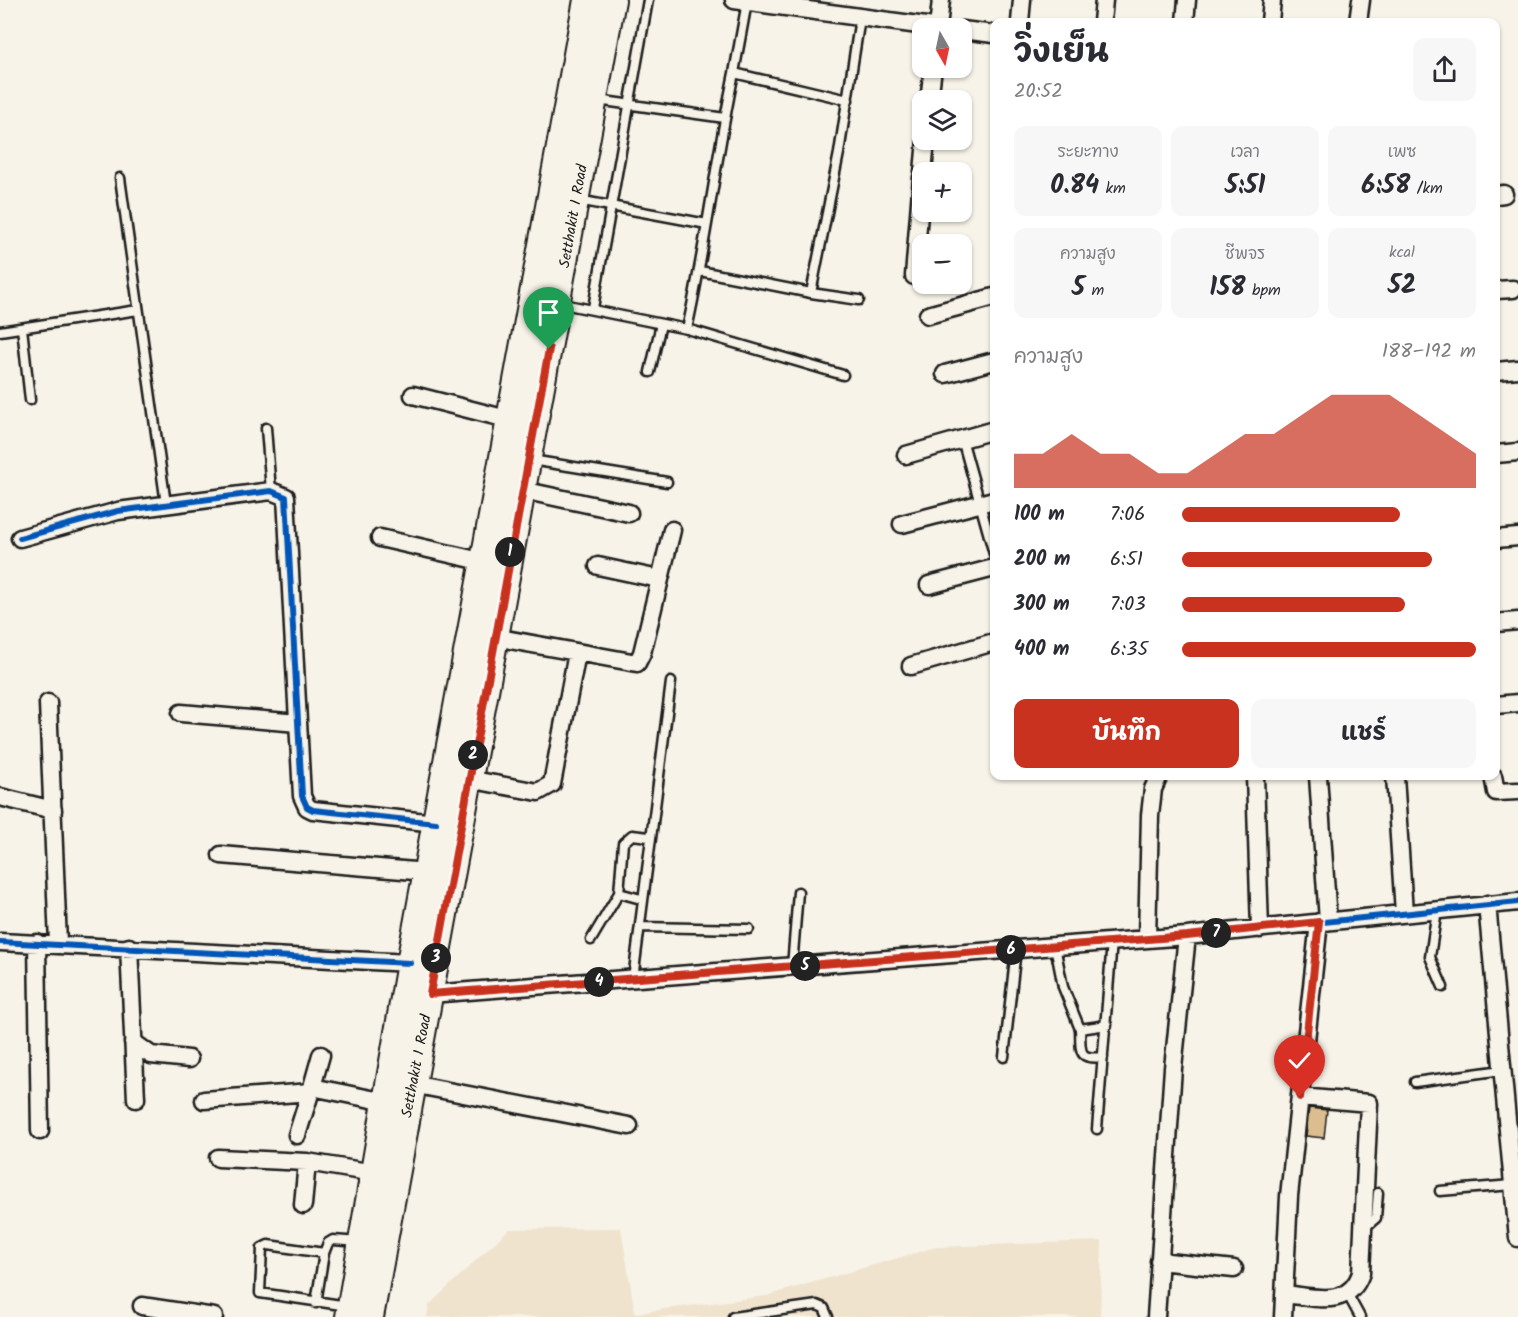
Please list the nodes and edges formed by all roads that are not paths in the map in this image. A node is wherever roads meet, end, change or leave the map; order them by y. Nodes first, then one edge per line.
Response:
1 (587, 0) edge
2 (612, 0) edge
3 (648, 0) edge
4 (941, 0) edge
5 (1022, 0) edge
6 (1104, 0) edge
7 (1187, 0) edge
8 (1272, 0) edge
9 (1361, 0) edge
10 (740, 1) edge
11 (860, 18) junction
12 (940, 18) edge
13 (1020, 18) edge
14 (1102, 18) edge
15 (1185, 18) edge
16 (1270, 18) edge
17 (1359, 18) edge
18 (912, 25) edge
19 (972, 31) edge
20 (990, 34) edge
21 (734, 73) junction
22 (594, 99) junction
23 (848, 100) junction
24 (631, 106) junction
25 (724, 118) junction
26 (120, 178) dead end
27 (576, 200) junction
28 (612, 206) junction
29 (707, 224) junction
30 (700, 271) junction
31 (1513, 289) dead end
32 (1500, 290) edge
33 (811, 293) junction
34 (990, 298) edge
35 (858, 300) dead end
36 (557, 303) junction
37 (593, 308) junction
38 (138, 310) junction
39 (928, 315) dead end
40 (661, 324) junction
41 (22, 328) junction
42 (687, 329) junction
43 (0, 331) edge
44 (990, 362) edge
45 (1518, 369) edge
46 (1500, 371) edge
47 (650, 372) dead end
48 (945, 374) dead end
49 (843, 375) dead end
50 (413, 395) dead end
51 (30, 400) dead end
52 (511, 420) junction
53 (266, 428) dead end
54 (990, 431) edge
55 (962, 439) junction
56 (1518, 452) edge
57 (1500, 454) edge
58 (906, 455) dead end
59 (528, 459) junction
60 (667, 482) dead end
61 (522, 490) junction
62 (271, 491) junction
63 (988, 501) edge
64 (166, 504) junction
65 (629, 513) dead end
66 (990, 519) edge
67 (902, 524) dead end
68 (672, 530) dead end
69 (1518, 537) edge
70 (20, 538) dead end
71 (380, 538) dead end
72 (1500, 539) edge
73 (484, 562) junction
74 (598, 566) dead end
75 (990, 569) edge
76 (659, 579) junction
77 (928, 585) dead end
78 (1518, 621) edge
79 (1500, 623) edge
80 (494, 637) junction
81 (990, 643) edge
82 (577, 653) junction
83 (911, 666) dead end
84 (671, 682) dead end
85 (48, 703) dead end
86 (1518, 703) edge
87 (1500, 705) edge
88 (182, 713) dead end
89 (298, 723) junction
90 (468, 779) junction
91 (1160, 780) edge
92 (1255, 780) edge
93 (1318, 780) edge
94 (1395, 780) edge
95 (1494, 780) edge
96 (1518, 791) edge
97 (0, 797) edge
98 (53, 810) junction
99 (436, 823) junction
100 (649, 837) junction
101 (221, 855) dead end
102 (427, 872) junction
103 (798, 892) dead end
104 (619, 893) junction
105 (641, 899) junction
106 (1518, 902) edge
107 (1486, 904) junction
108 (1437, 910) junction
109 (1404, 913) junction
110 (1324, 922) junction
111 (640, 927) junction
112 (749, 929) dead end
113 (1260, 929) junction
114 (1187, 936) junction
115 (1147, 939) junction
116 (591, 940) dead end
117 (0, 942) edge
118 (1112, 942) junction
119 (37, 943) junction
120 (58, 943) junction
121 (1055, 946) junction
122 (129, 947) junction
123 (1016, 949) junction
124 (410, 963) junction
125 (792, 967) junction
126 (633, 980) junction
127 (1443, 987) dead end
128 (430, 994) junction
129 (1107, 1025) junction
130 (1080, 1029) junction
131 (133, 1042) junction
132 (321, 1055) dead end
133 (1004, 1057) dead end
134 (1103, 1057) junction
135 (189, 1059) dead end
136 (1502, 1070) junction
137 (1415, 1082) dead end
138 (412, 1084) junction
139 (312, 1089) junction
140 (1300, 1097) junction
141 (136, 1099) dead end
142 (204, 1100) dead end
143 (386, 1102) junction
144 (629, 1126) dead end
145 (1097, 1129) dead end
146 (40, 1131) dead end
147 (297, 1135) dead end
148 (218, 1158) dead end
149 (307, 1162) junction
150 (374, 1173) junction
151 (1512, 1185) junction
152 (1440, 1191) dead end
153 (1378, 1193) dead end
154 (303, 1205) dead end
155 (1362, 1230) junction
156 (1518, 1238) edge
157 (362, 1242) junction
158 (324, 1253) junction
159 (1159, 1260) junction
160 (1234, 1269) dead end
161 (1284, 1294) junction
162 (1348, 1295) junction
163 (316, 1303) junction
164 (142, 1305) dead end
165 (357, 1314) edge
166 (214, 1317) edge
167 (733, 1317) edge
168 (828, 1317) edge
169 (1156, 1317) edge
170 (1283, 1317) edge
171 (1360, 1317) edge

1 - 52 main road, Setthakit 1 Road
2 - 22 main road, Setthakit 1 Road
3 - 24 lane
4 - 12 street
5 - 13 street
6 - 14 street
7 - 15 street
8 - 16 street
9 - 17 street
10 - 11 street
10 - 21 lane
11 - 18 street
11 - 23 lane
19 - 20 street
21 - 23 lane
21 - 25 lane
22 - 24 lane
22 - 27 main road, Setthakit 1 Road
23 - 33 lane
24 - 25 lane
24 - 28 lane
25 - 29 lane
26 - 38 lane
27 - 28 lane
27 - 36 main road, Setthakit 1 Road
28 - 29 lane
28 - 37 lane
29 - 30 lane
30 - 33 lane
30 - 42 lane
31 - 32 street
33 - 35 lane
34 - 39 street
36 - 37 lane
36 - 59 main road, Setthakit 1 Road
37 - 40 lane
38 - 41 lane
38 - 64 lane
40 - 42 lane
40 - 47 lane
41 - 43 lane
41 - 51 lane
42 - 49 lane
44 - 48 street
45 - 46 street
50 - 52 street
52 - 73 main road, Setthakit 1 Road
53 - 62 lane
54 - 55 street
55 - 58 street
55 - 63 lane
56 - 57 street
59 - 60 lane
59 - 61 main road, Setthakit 1 Road
61 - 65 street
61 - 80 main road, Setthakit 1 Road
62 - 64 street
62 - 89 street
63 - 66 lane
63 - 67 street
64 - 70 street
68 - 76 street
69 - 72 street
71 - 73 street
73 - 99 main road, Setthakit 1 Road
74 - 76 street
75 - 77 street
76 - 82 street
78 - 79 street
80 - 82 street
80 - 90 main road, Setthakit 1 Road
81 - 83 street
82 - 90 street
84 - 100 lane
85 - 98 street
86 - 87 street
88 - 89 street
89 - 99 street
90 - 128 main road, Setthakit 1 Road
91 - 115 street
92 - 113 street
93 - 110 street
94 - 109 street
95 - 96 street
97 - 98 street
98 - 120 street
99 - 102 main road, Setthakit 1 Road
100 - 104 lane
100 - 105 lane
101 - 102 street
102 - 124 main road, Setthakit 1 Road
103 - 125 lane
104 - 105 lane
104 - 116 lane
105 - 111 lane
106 - 107 street
107 - 108 street
107 - 136 street
108 - 109 street
108 - 127 lane
109 - 110 street
110 - 113 street
110 - 140 street
111 - 112 lane
111 - 126 lane
113 - 114 street
114 - 115 street
114 - 159 street
115 - 118 street
117 - 119 street
118 - 121 street
118 - 129 lane
119 - 120 street
119 - 146 street
120 - 122 street
121 - 123 street
121 - 130 lane
122 - 124 street
122 - 131 street
123 - 125 street
123 - 133 lane
124 - 143 main road, Setthakit 1 Road
125 - 126 street
126 - 128 street
128 - 138 main road, Setthakit 1 Road
129 - 130 lane
129 - 134 lane
130 - 134 lane
131 - 135 street
131 - 141 street
132 - 139 street
134 - 145 lane
136 - 137 lane
136 - 151 street
138 - 144 street
138 - 165 main road, Setthakit 1 Road
139 - 142 street
139 - 143 street
139 - 147 street
140 - 155 street
140 - 161 street
143 - 150 main road, Setthakit 1 Road
148 - 149 street
149 - 150 street
149 - 154 street
150 - 157 main road, Setthakit 1 Road
151 - 152 lane
151 - 156 street
153 - 155 lane
155 - 162 street
157 - 158 lane
157 - 165 main road, Setthakit 1 Road
158 - 163 lane
158 - 163 lane
159 - 160 street
159 - 169 street
161 - 162 street
161 - 170 street
162 - 171 lane
163 - 165 lane
164 - 166 street
167 - 168 lane

